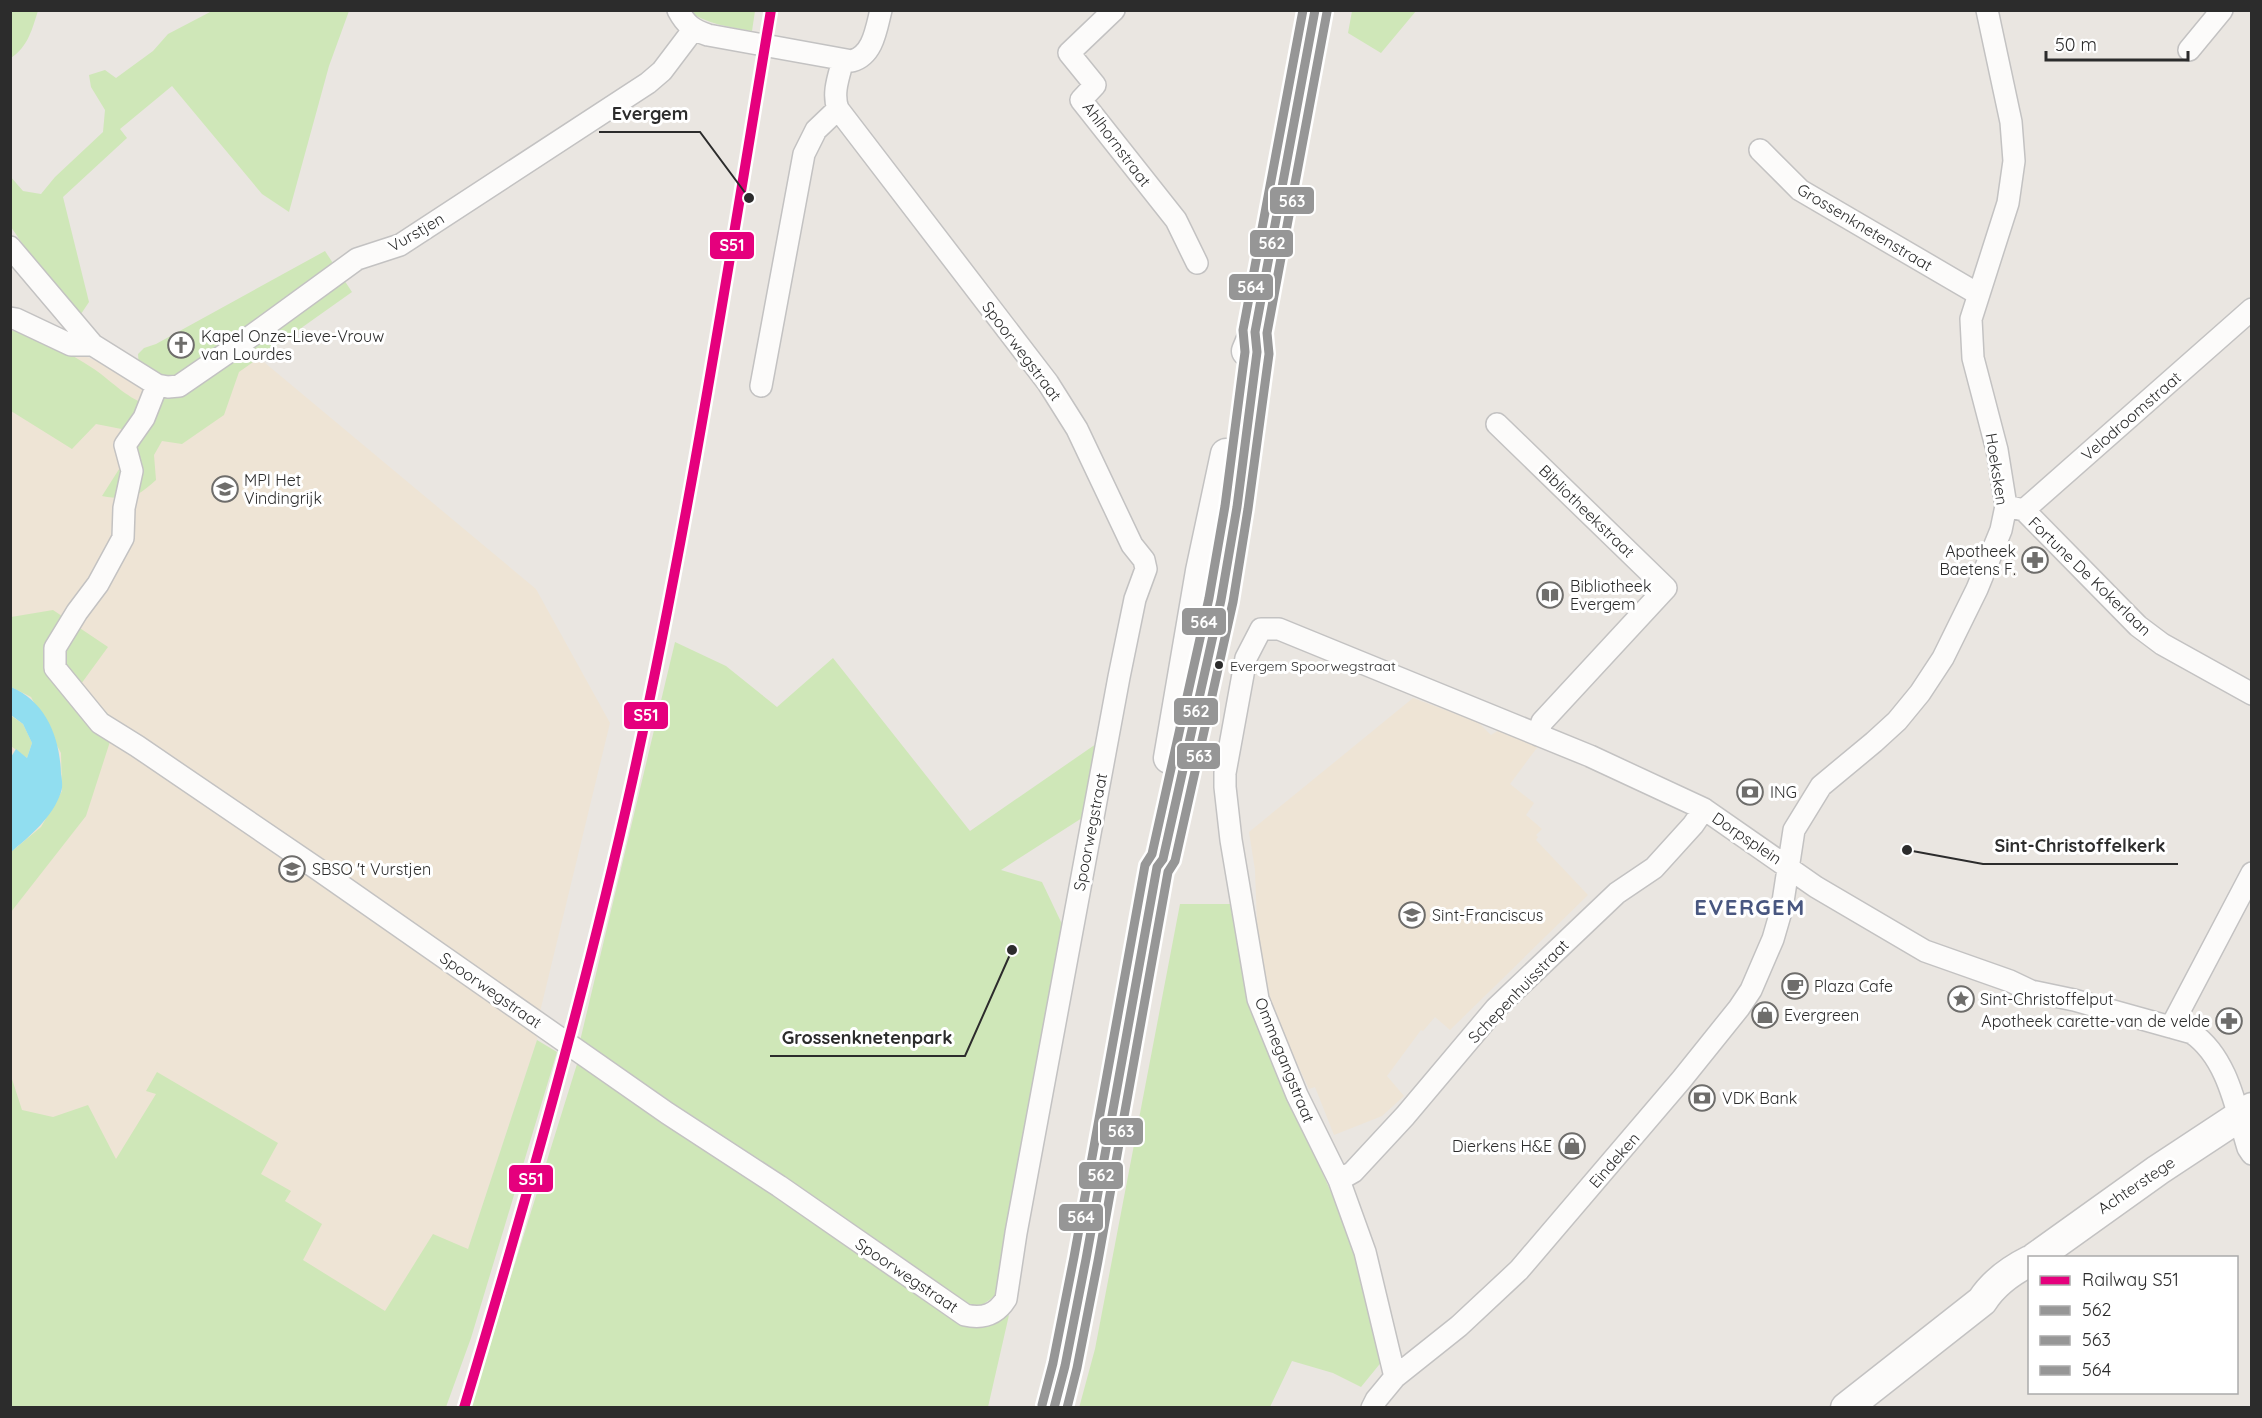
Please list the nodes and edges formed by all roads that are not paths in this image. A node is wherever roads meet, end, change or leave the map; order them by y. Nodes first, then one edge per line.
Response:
1 (678, 10) edge
2 (881, 10) edge
3 (1114, 10) edge
4 (1315, 10) edge
5 (1987, 10) edge
6 (2222, 10) edge
7 (693, 30) junction
8 (2189, 50) dead end
9 (843, 60) junction
10 (838, 109) junction
11 (1760, 150) dead end
12 (10, 247) edge
13 (1197, 262) dead end
14 (1978, 294) junction
15 (2252, 309) edge
16 (10, 318) edge
17 (93, 345) junction
18 (157, 385) junction
19 (761, 386) dead end
20 (1497, 424) dead end
21 (2015, 508) junction
22 (2252, 694) edge
23 (1538, 735) junction
24 (1704, 809) junction
25 (1789, 867) junction
26 (2252, 873) edge
27 (2171, 1027) junction
28 (2245, 1112) edge
29 (2252, 1154) edge
30 (1339, 1180) junction
31 (2036, 1256) edge
32 (2028, 1262) edge
33 (1395, 1377) junction
34 (1054, 1407) edge
35 (1372, 1407) edge
36 (1846, 1407) edge

1 - 7 street
2 - 9 street
3 - 13 street, Ahlhornstraat
4 - 34 main road
5 - 14 street, Hoeksken
6 - 8 street
7 - 9 street
7 - 18 street, Vurstjen
9 - 10 street
10 - 18 street, Spoorwegstraat
10 - 19 street
11 - 14 street, Grossenknetenstraat
12 - 17 street
14 - 21 street, Hoeksken
15 - 21 street, Velodroomstraat
16 - 17 street
17 - 18 street
20 - 23 street, Bibliotheekstraat
21 - 22 street, Fortune De Kokerlaan
21 - 25 street, Hoeksken
23 - 24 street
23 - 30 street, Ommegangstraat
24 - 25 street, Dorpsplein
24 - 30 street, Schepenhuisstraat
25 - 27 street, Dorpsplein
25 - 33 street, Eindeken
26 - 27 street
27 - 28 street, Dorpsplein
28 - 29 street, Dorpsplein
28 - 31 main road, Achterstege
30 - 33 street, Ommegangstraat
32 - 36 main road
33 - 35 street, Eindeken

